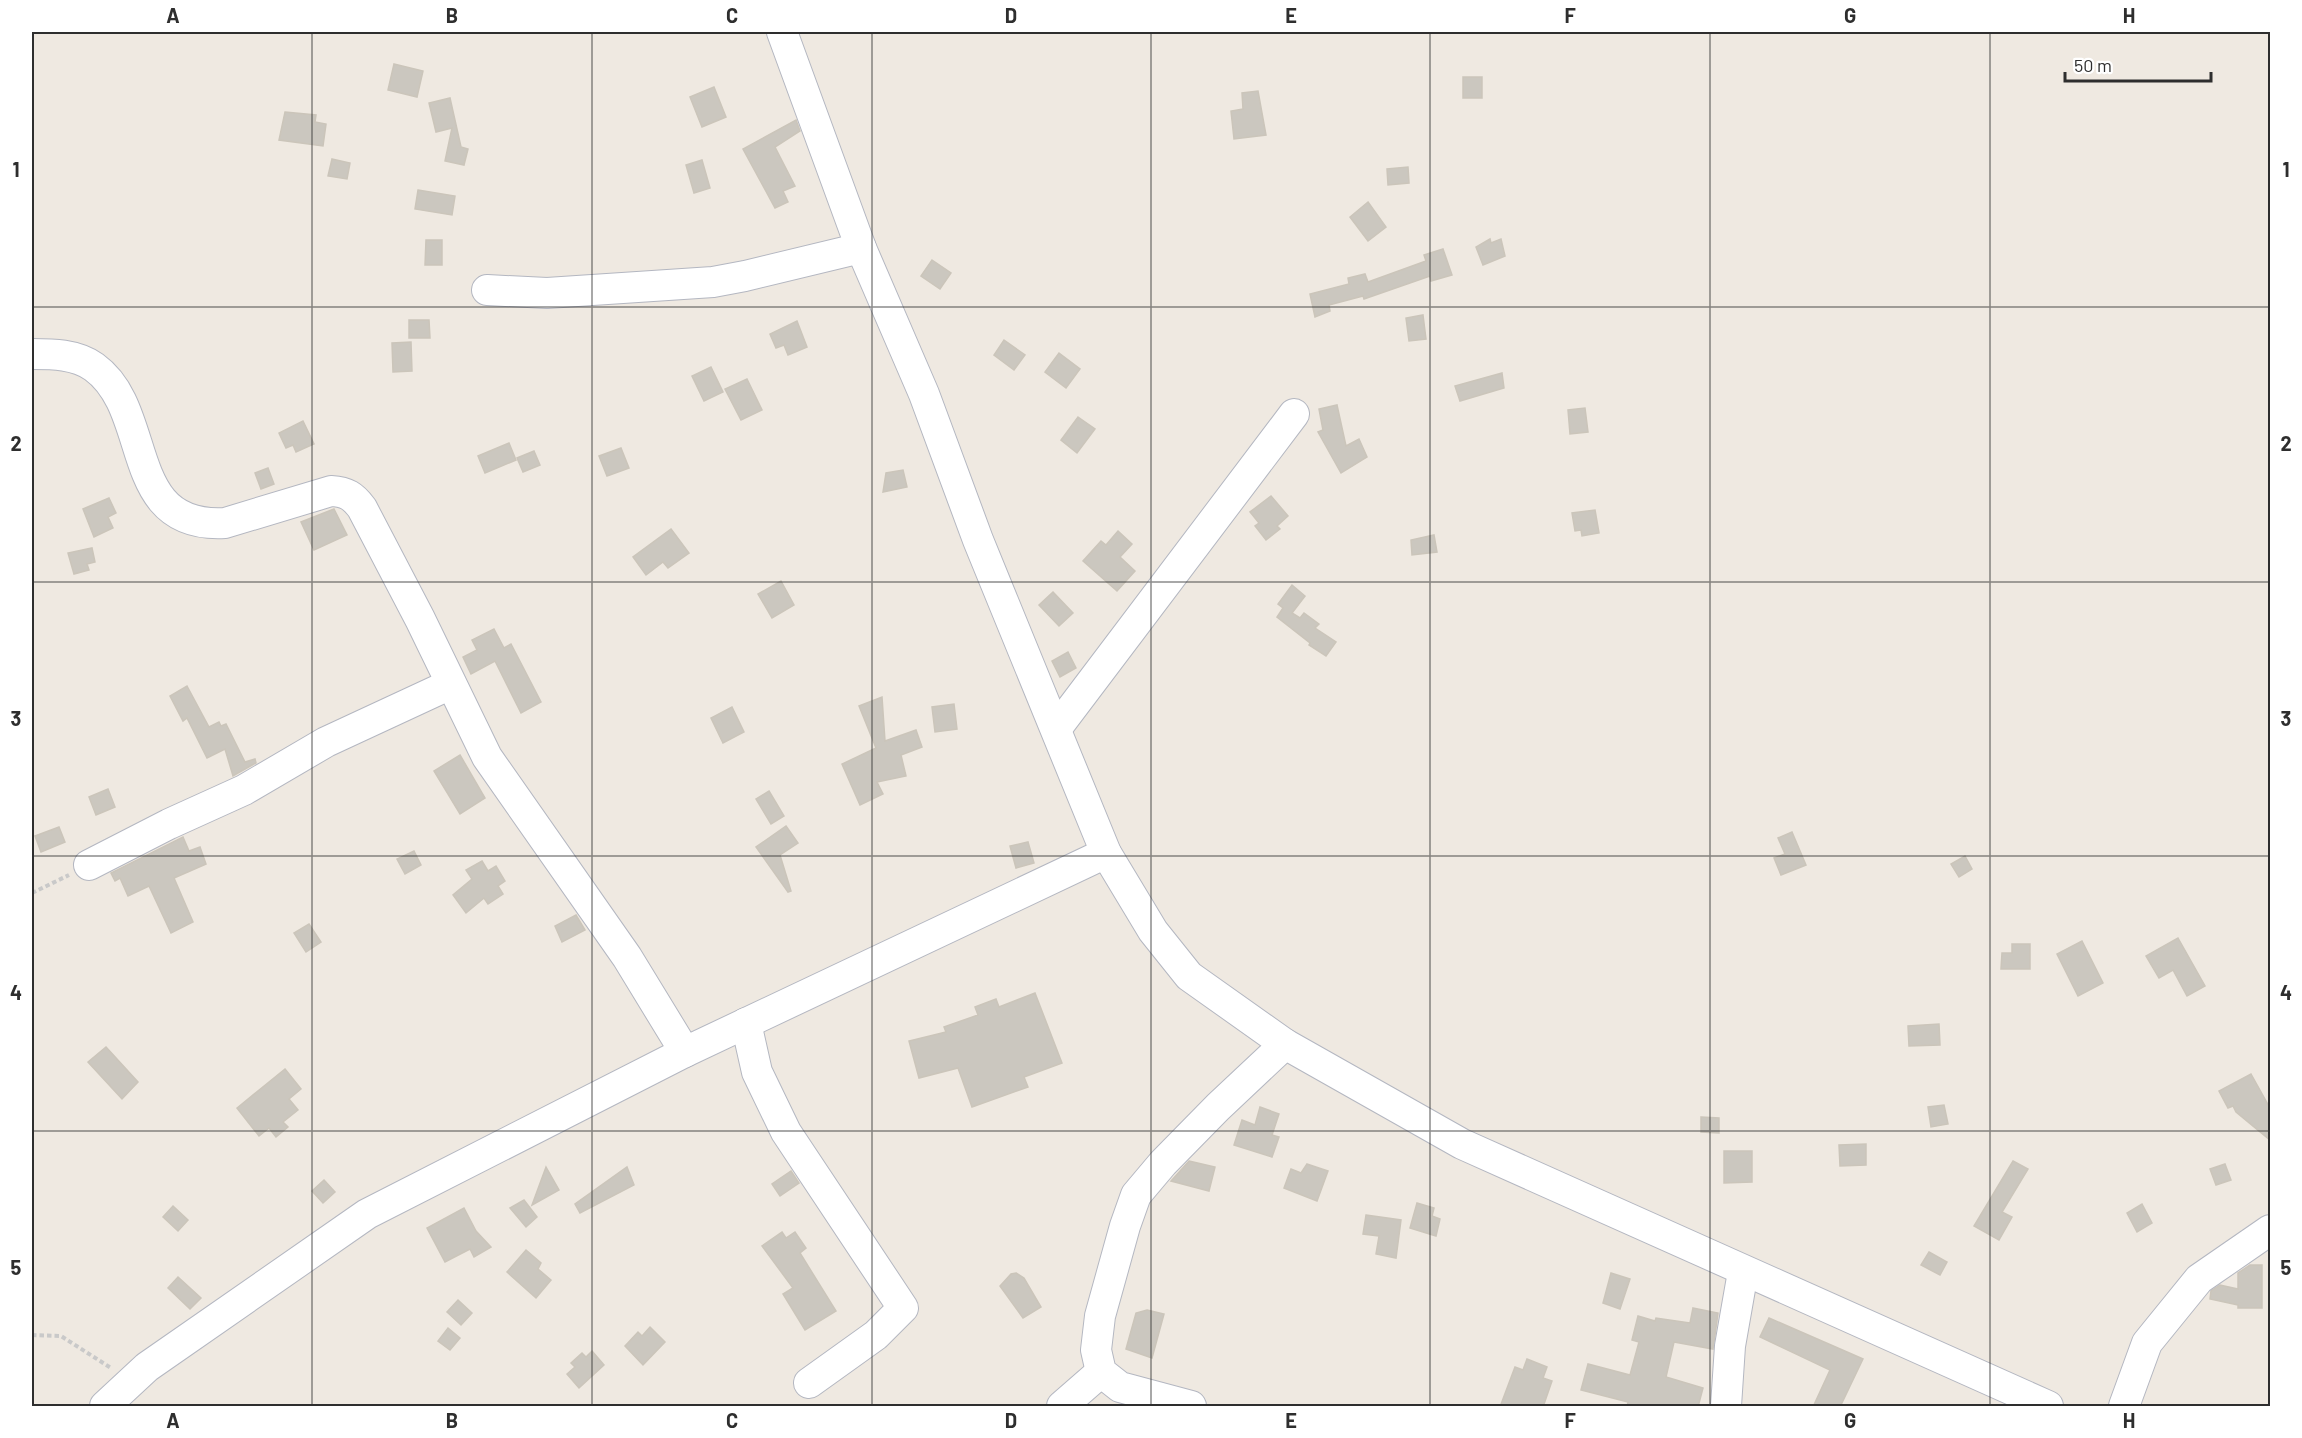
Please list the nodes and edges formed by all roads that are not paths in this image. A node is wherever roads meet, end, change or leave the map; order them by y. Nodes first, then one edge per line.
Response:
1 (782, 32) edge
2 (861, 248) junction
3 (487, 290) dead end
4 (32, 354) edge
5 (1294, 414) dead end
6 (451, 684) junction
7 (1056, 729) junction
8 (1106, 853) junction
9 (88, 865) road end
10 (746, 1023) junction
11 (1285, 1044) junction
12 (686, 1052) junction
13 (2271, 1230) edge
14 (1743, 1272) junction
15 (1101, 1372) junction
16 (809, 1383) dead end
17 (105, 1407) edge
18 (1062, 1407) edge
19 (1191, 1407) edge
20 (1726, 1407) edge
21 (2048, 1407) edge
22 (2124, 1407) edge

1 - 2 street
2 - 3 street
2 - 7 street
4 - 6 street
5 - 7 street
6 - 9 street
6 - 12 street
7 - 8 street
8 - 10 street
8 - 11 street
10 - 12 street
10 - 16 street
11 - 14 street
11 - 15 street
12 - 17 street
13 - 22 street
14 - 20 street
14 - 21 street
15 - 18 street
15 - 19 street

